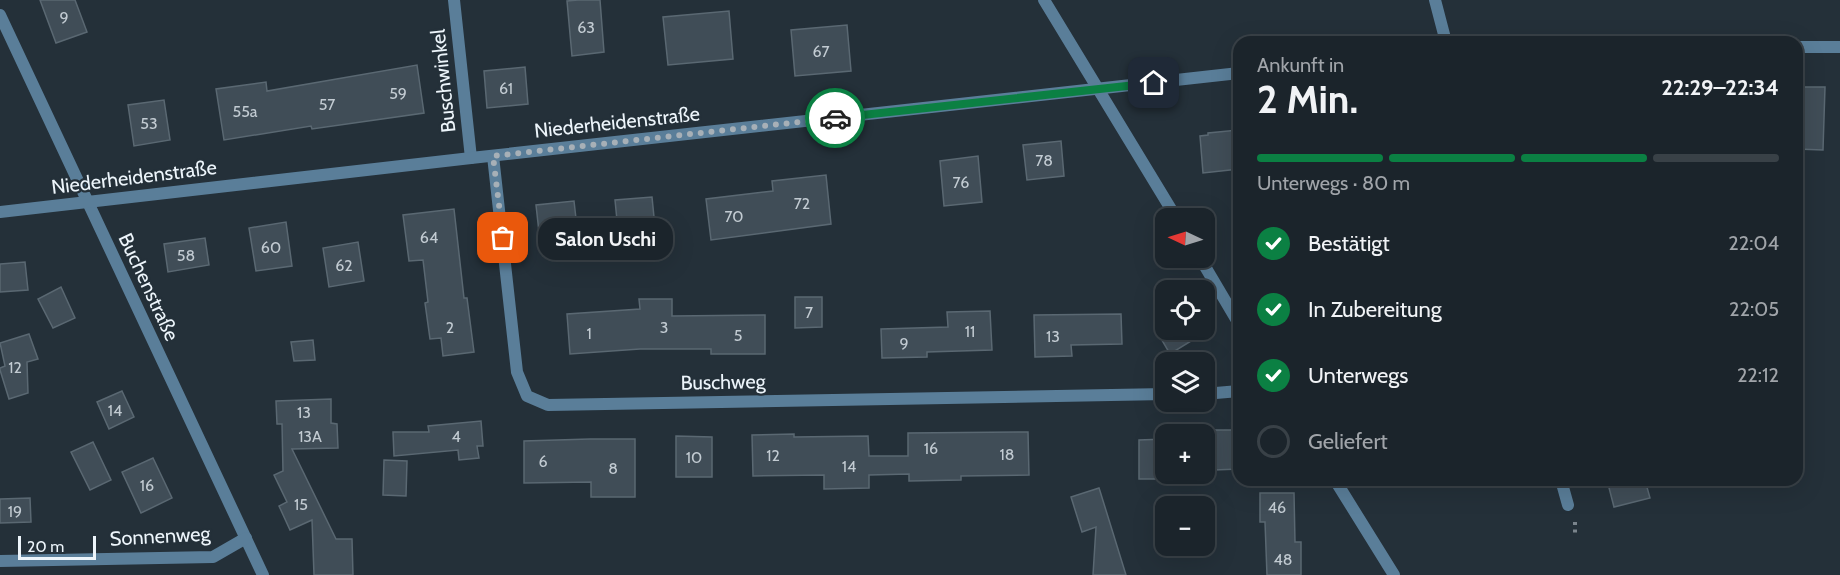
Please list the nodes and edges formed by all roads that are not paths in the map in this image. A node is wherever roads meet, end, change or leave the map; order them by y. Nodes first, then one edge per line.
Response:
1 (454, 0) edge
2 (1044, 0) edge
3 (1435, 0) edge
4 (0, 15) edge
5 (1444, 36) edge
6 (1803, 47) edge
7 (1840, 47) edge
8 (1233, 74) edge
9 (1100, 89) junction
10 (493, 156) junction
11 (471, 158) junction
12 (88, 202) junction
13 (1170, 208) edge
14 (0, 212) edge
15 (1206, 268) edge
16 (1233, 314) edge
17 (1233, 392) edge
18 (1215, 393) edge
19 (1155, 394) edge
20 (1339, 486) edge
21 (1563, 486) edge
22 (1568, 505) dead end
23 (246, 538) junction
24 (0, 561) edge
25 (263, 575) edge
26 (1394, 575) edge

1 - 11 street, Buschwinkel
2 - 9 street
3 - 5 street
4 - 12 street, Buchenstraße
6 - 7 street
8 - 9 street, Niederheidenstraße
9 - 10 street, Niederheidenstraße
9 - 13 street
10 - 11 street, Niederheidenstraße
10 - 19 street, Buschweg
11 - 12 street, Niederheidenstraße
12 - 14 street, Niederheidenstraße
12 - 23 street, Buchenstraße
15 - 16 street
17 - 18 street
20 - 26 street
21 - 22 street
23 - 24 street, Sonnenweg
23 - 25 street, Buchenstraße

